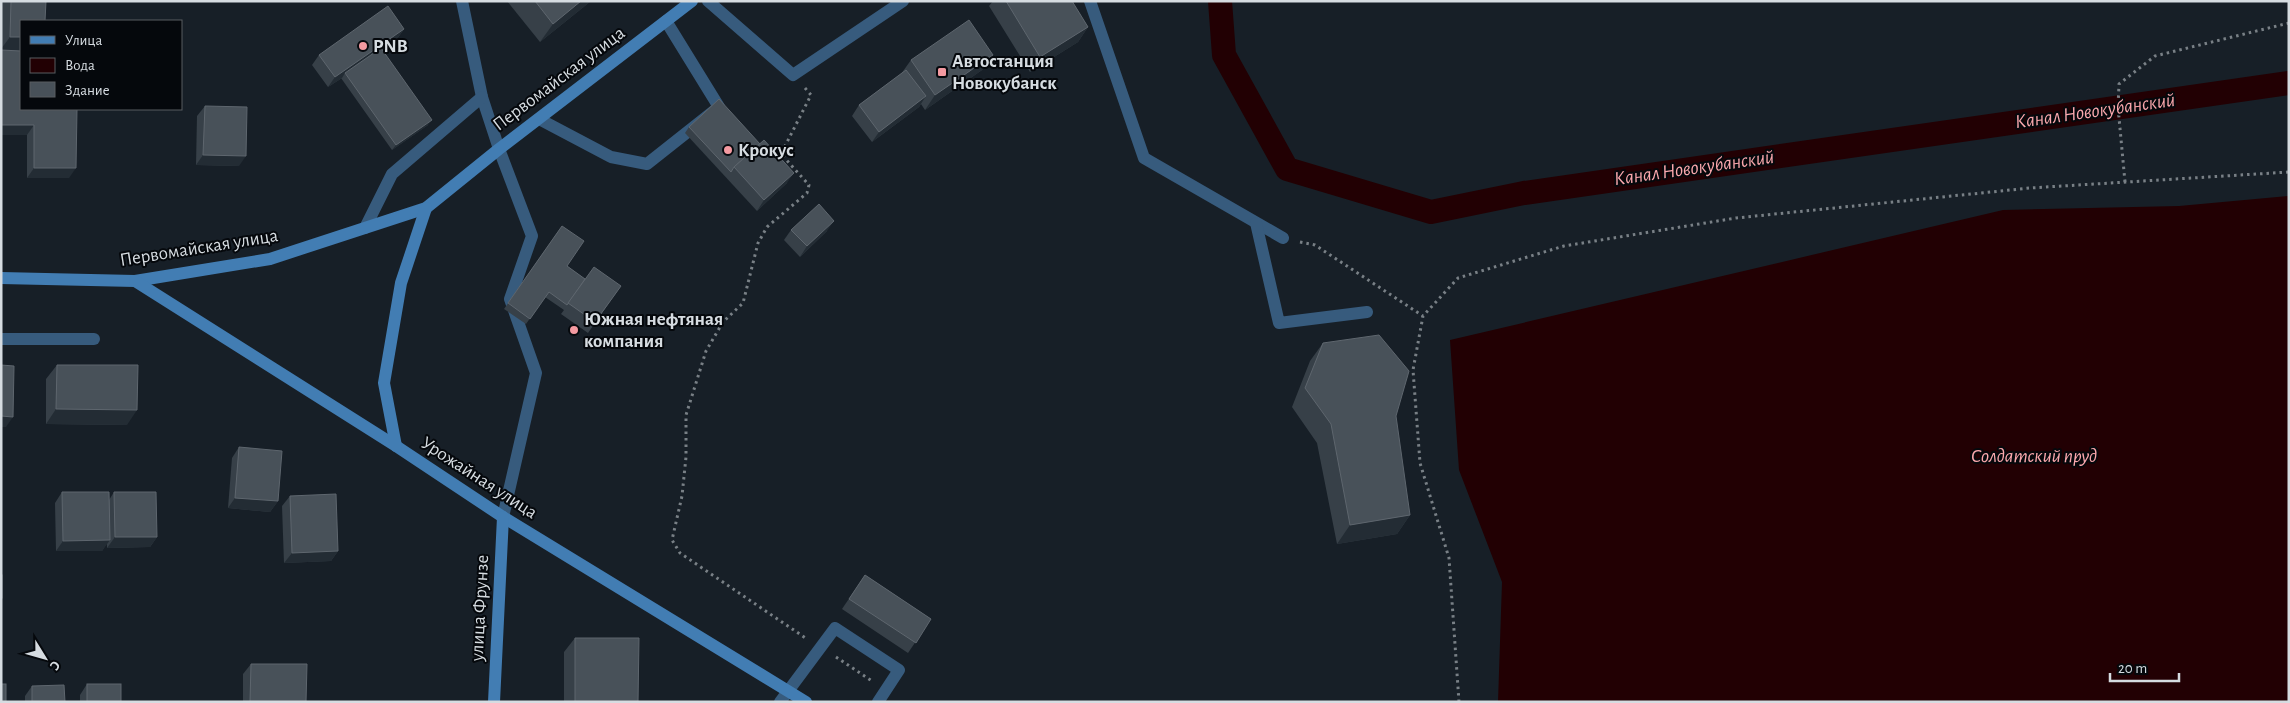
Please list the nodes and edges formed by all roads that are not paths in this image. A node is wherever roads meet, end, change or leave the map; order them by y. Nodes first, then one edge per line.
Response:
1 (462, 1) edge
2 (692, 1) edge
3 (708, 1) edge
4 (903, 1) edge
5 (1090, 1) edge
6 (666, 21) junction
7 (482, 97) junction
8 (539, 118) junction
9 (499, 149) junction
10 (426, 208) junction
11 (1256, 222) junction
12 (365, 228) junction
13 (1284, 238) road end
14 (1, 278) edge
15 (135, 280) junction
16 (1367, 312) dead end
17 (1, 339) edge
18 (94, 339) dead end
19 (396, 446) junction
20 (503, 517) junction
21 (789, 690) junction
22 (494, 702) edge
23 (780, 702) edge
24 (806, 702) edge
25 (878, 702) edge

1 - 7 lane
2 - 6 main road, Первомайская улица
3 - 4 lane
5 - 11 lane
6 - 8 main road, Первомайская улица
6 - 8 lane
7 - 9 lane
7 - 12 lane
8 - 9 main road, Первомайская улица
9 - 10 main road, Первомайская улица
9 - 20 lane
10 - 12 main road, Первомайская улица
10 - 19 main road
11 - 13 lane
11 - 16 lane
12 - 15 main road, Первомайская улица
14 - 15 main road, Первомайская улица
15 - 19 main road, Урожайная улица
17 - 18 lane
19 - 20 main road, Урожайная улица
20 - 21 main road, Урожайная улица
20 - 22 main road, улица Фрунзе
21 - 23 lane
21 - 24 main road, Урожайная улица
21 - 25 lane

